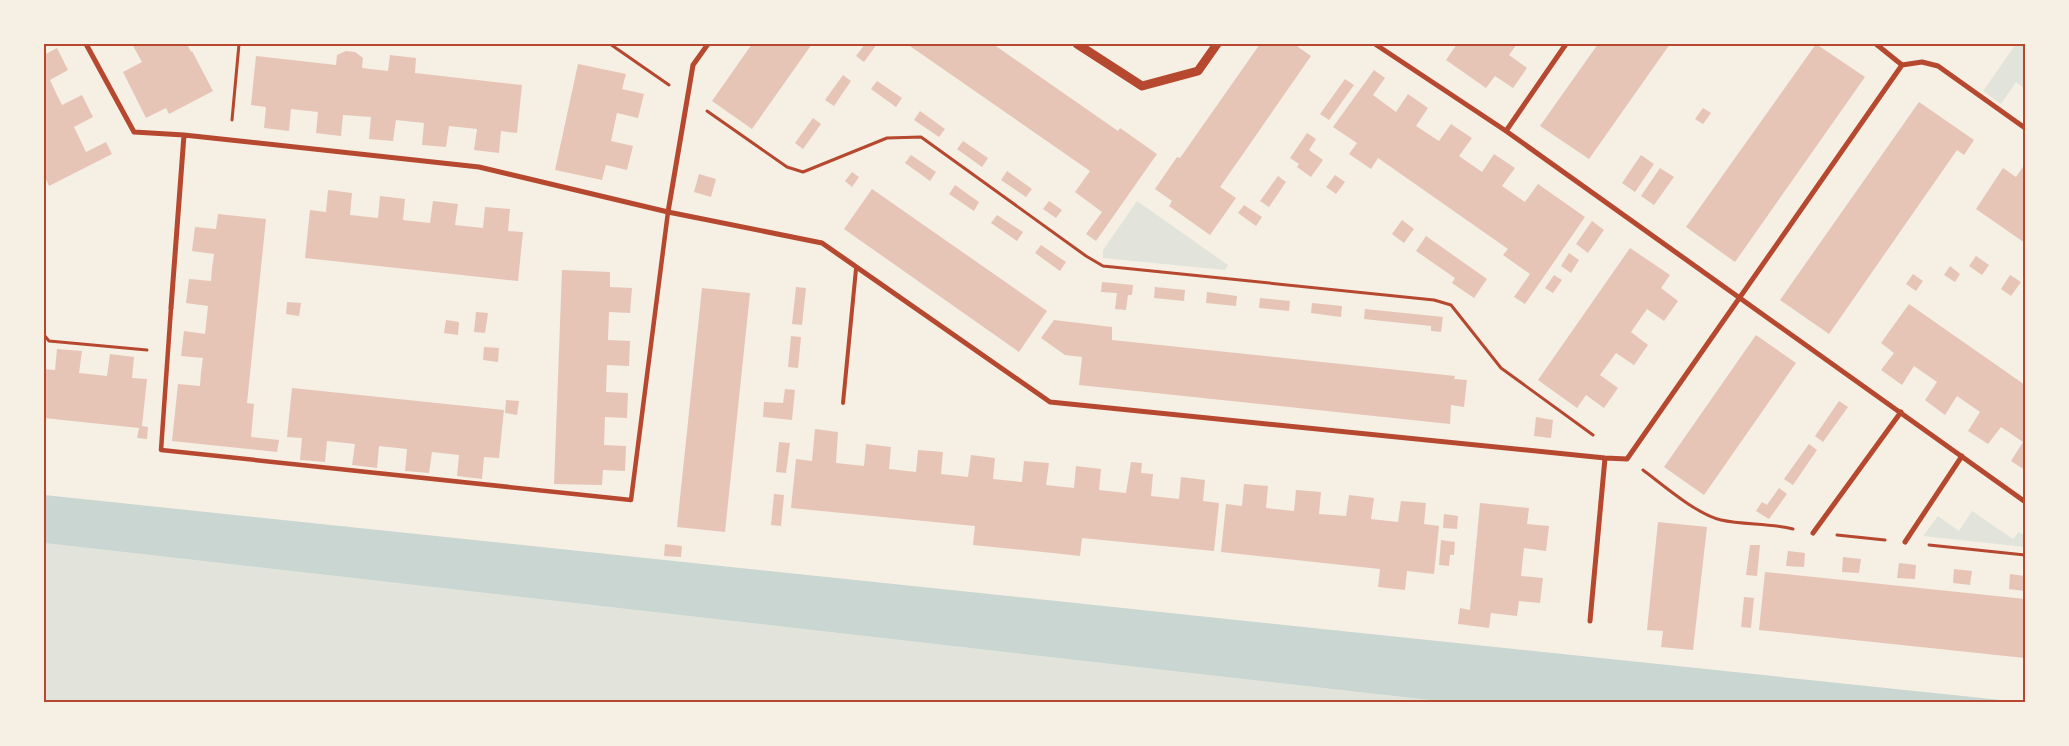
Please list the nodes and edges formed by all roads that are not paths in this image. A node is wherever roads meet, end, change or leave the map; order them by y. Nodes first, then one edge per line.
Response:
1 (86, 44) edge
2 (708, 44) edge
3 (1077, 44) edge
4 (1217, 44) edge
5 (1376, 44) edge
6 (1566, 44) edge
7 (1876, 44) edge
8 (1902, 65) junction
9 (2025, 128) edge
10 (1506, 131) junction
11 (184, 135) junction
12 (668, 212) junction
13 (856, 268) junction
14 (1739, 296) junction
15 (171, 308) joint
16 (843, 403) dead end
17 (1901, 412) junction
18 (1962, 456) junction
19 (1605, 458) junction
20 (2024, 501) dead end
21 (1813, 533) dead end
22 (1905, 542) dead end
23 (1590, 621) dead end

1 - 11 street
2 - 12 street
3 - 4 street
5 - 10 street
6 - 10 street
7 - 8 street
8 - 9 street
8 - 14 street
10 - 14 street
11 - 12 street
11 - 15 street
12 - 13 street
12 - 15 street
13 - 16 lane
13 - 19 street
14 - 17 street
14 - 19 street
17 - 18 street
17 - 21 street
18 - 20 street
18 - 22 street
19 - 23 street

